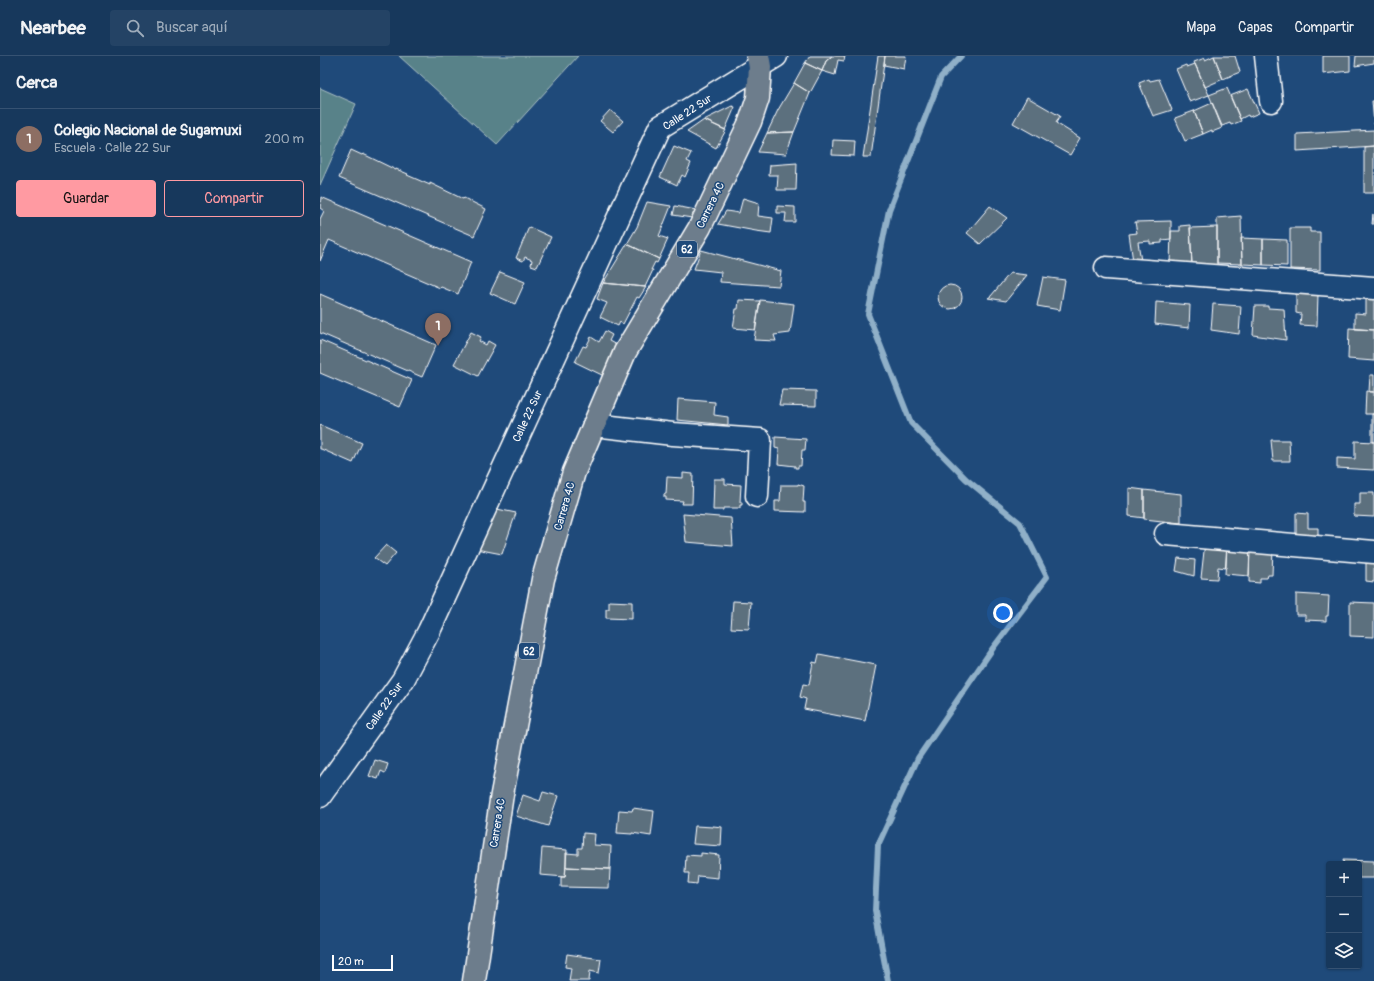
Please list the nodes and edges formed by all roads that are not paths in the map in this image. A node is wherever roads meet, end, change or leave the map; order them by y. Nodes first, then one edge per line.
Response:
1 (1266, 56) edge
2 (765, 60) edge
3 (1271, 101) dead end
4 (1106, 268) dead end
5 (1374, 288) edge
6 (594, 425) junction
7 (757, 496) dead end
8 (1166, 534) dead end
9 (1374, 552) edge
10 (320, 796) edge
11 (474, 981) edge

1 - 3 street
2 - 6 main road, Carrera 4C / 62
2 - 10 street, Calle 22 Sur
4 - 5 street
6 - 7 street
6 - 11 main road, Carrera 4C / 62
8 - 9 street

